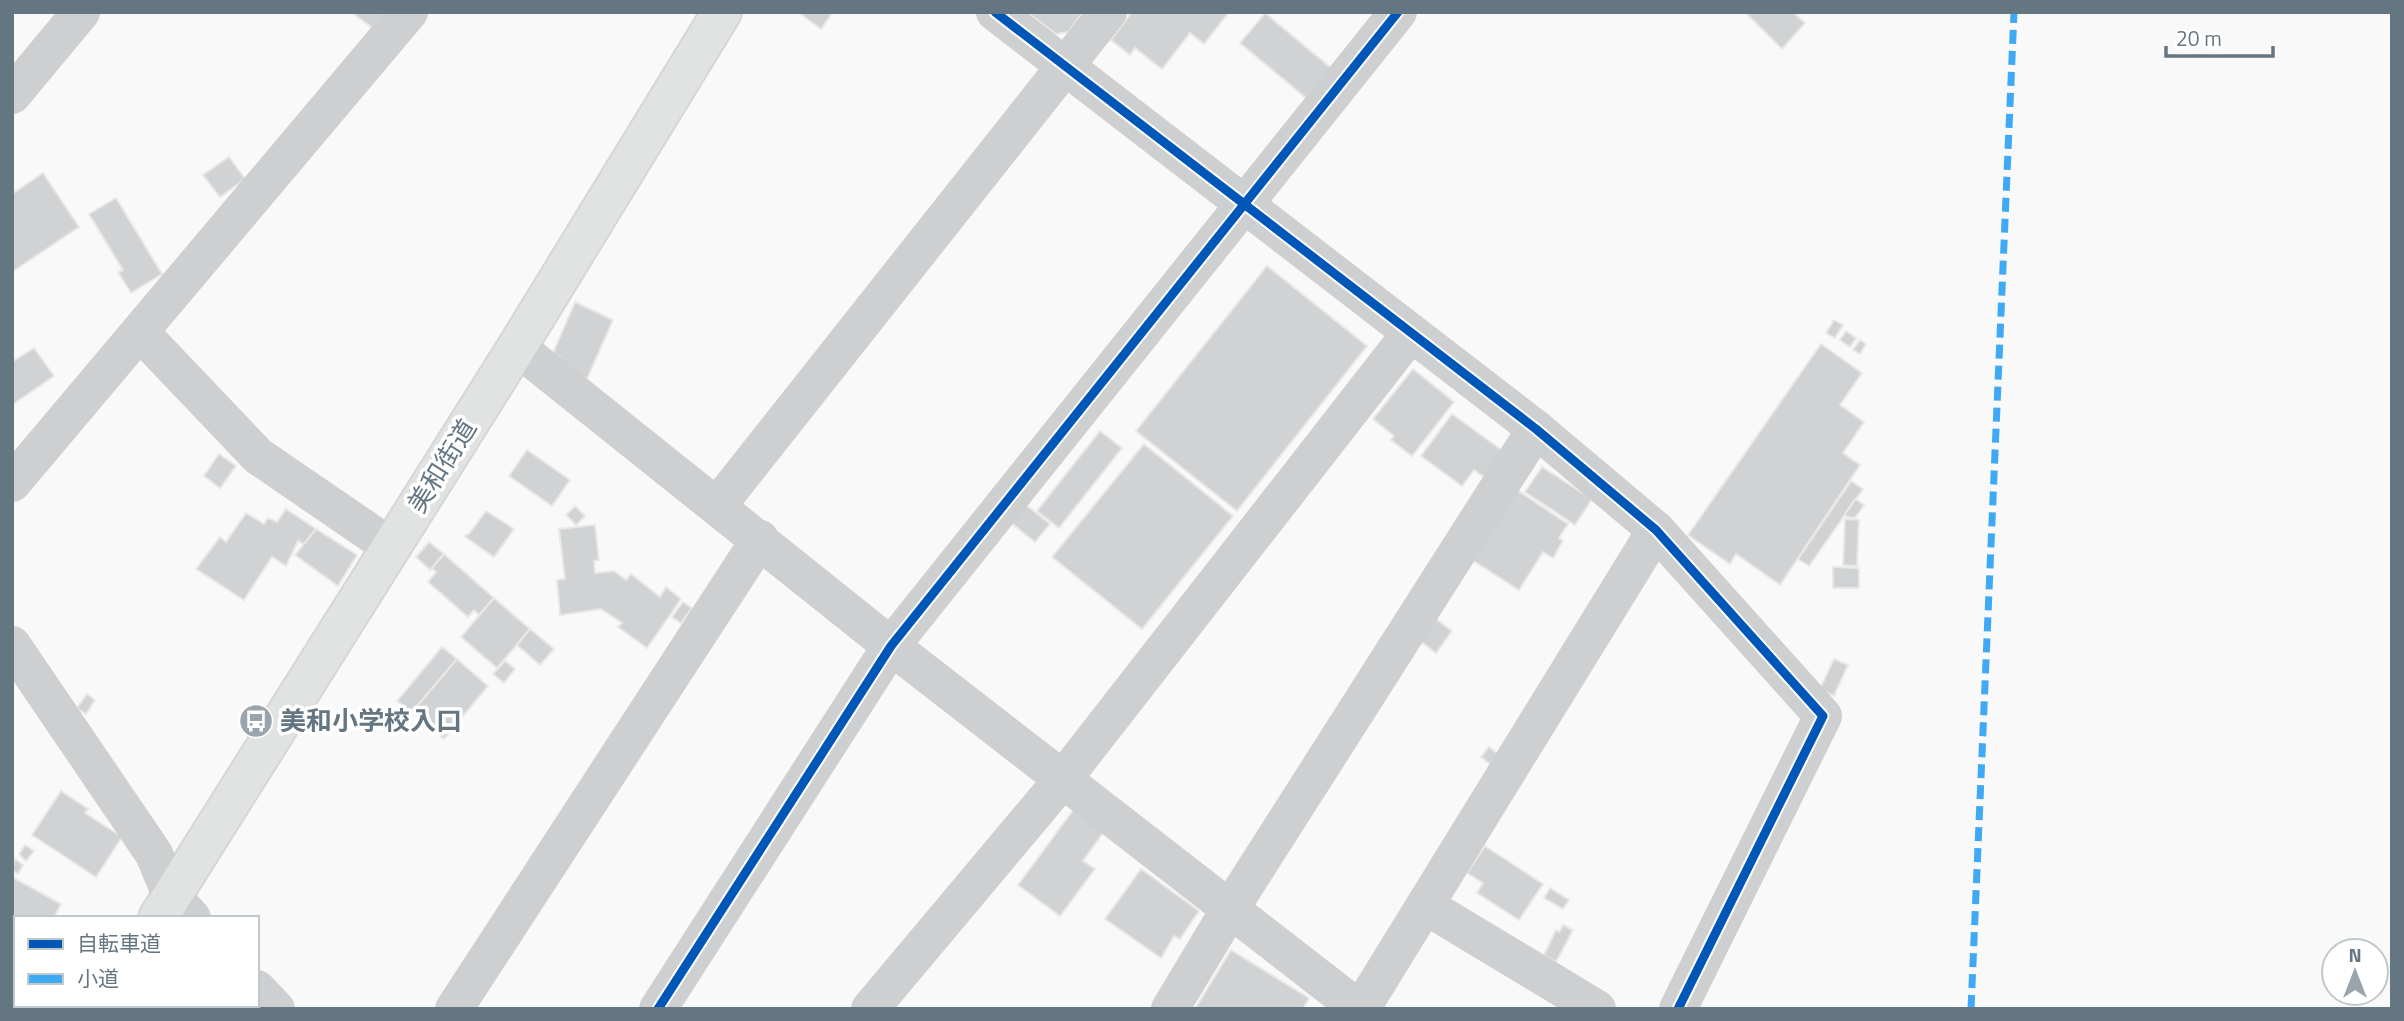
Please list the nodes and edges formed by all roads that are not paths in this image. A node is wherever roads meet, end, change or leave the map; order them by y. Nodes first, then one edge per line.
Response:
1 (81, 12) edge
2 (410, 12) edge
3 (722, 12) edge
4 (995, 12) edge
5 (1108, 12) edge
6 (1398, 12) edge
7 (1065, 66) junction
8 (12, 95) edge
9 (1243, 204) junction
10 (140, 332) junction
11 (1410, 334) junction
12 (517, 347) junction
13 (1536, 429) junction
14 (12, 483) edge
15 (718, 505) junction
16 (1656, 530) junction
17 (760, 539) junction
18 (391, 547) junction
19 (12, 645) edge
20 (891, 646) junction
21 (1063, 779) junction
22 (1426, 906) junction
23 (1230, 908) junction
24 (174, 910) edge
25 (259, 991) edge
26 (276, 1009) edge
27 (454, 1009) edge
28 (658, 1009) edge
29 (870, 1009) edge
30 (1170, 1009) edge
31 (1360, 1009) edge
32 (1597, 1009) edge
33 (1678, 1009) edge

1 - 8 street
2 - 10 street
3 - 12 main road, 美和街道
4 - 7 street
5 - 7 street
6 - 9 street
7 - 9 street
7 - 15 street
9 - 11 street
9 - 20 street
10 - 14 street
10 - 18 street
11 - 13 street
11 - 21 street
12 - 15 street
12 - 18 main road, 美和街道
13 - 16 street
13 - 23 street
15 - 17 street
16 - 22 street
16 - 33 street
17 - 20 street
17 - 27 street
18 - 24 main road, 美和街道
19 - 24 street
20 - 21 street
20 - 28 street
21 - 23 street
21 - 29 street
22 - 31 street
22 - 32 street
23 - 30 street
23 - 31 street
25 - 26 street

